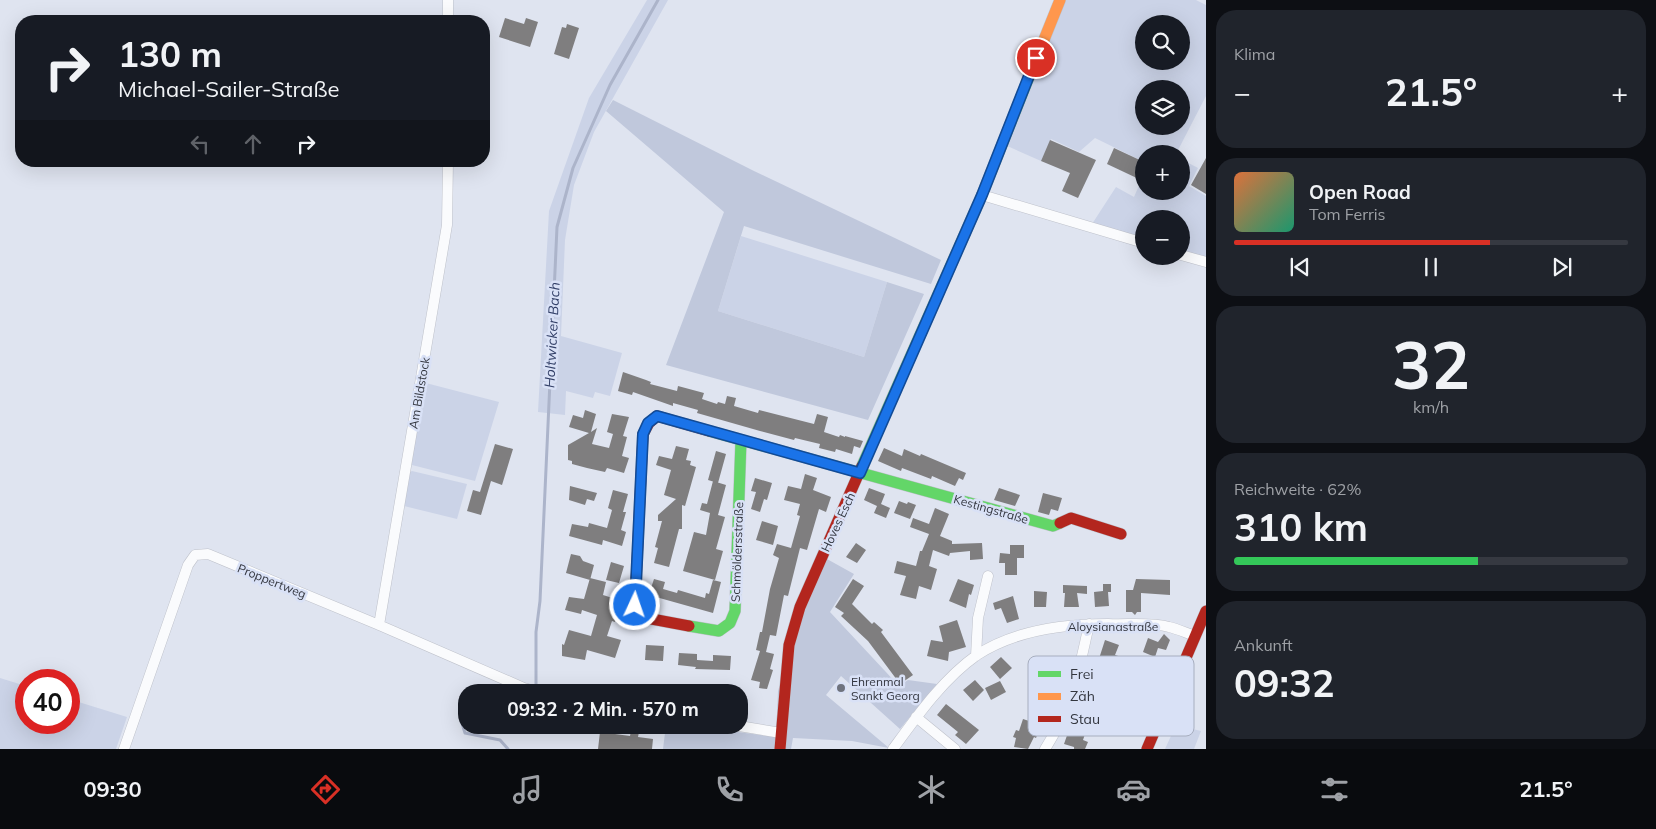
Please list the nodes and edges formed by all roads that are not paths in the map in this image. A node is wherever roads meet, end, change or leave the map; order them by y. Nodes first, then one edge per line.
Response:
1 (448, 0) edge
2 (1060, 0) edge
3 (448, 15) edge
4 (448, 167) edge
5 (982, 195) junction
6 (1135, 240) edge
7 (1190, 258) edge
8 (1206, 262) edge
9 (741, 440) junction
10 (860, 473) junction
11 (1120, 534) dead end
12 (988, 576) dead end
13 (1206, 611) edge
14 (637, 612) joint
15 (1089, 624) junction
16 (379, 625) junction
17 (1194, 636) junction
18 (976, 656) junction
19 (1082, 656) edge
20 (1186, 656) edge
21 (515, 684) edge
22 (916, 717) junction
23 (748, 728) edge
24 (781, 733) junction
25 (1052, 736) edge
26 (1152, 736) edge
27 (124, 749) edge
28 (780, 749) edge
29 (893, 749) edge
30 (955, 749) edge
31 (1045, 749) edge
32 (1147, 749) edge

1 - 3 street
2 - 5 street, Hoves Esch
4 - 16 street, Am Bildstock
5 - 6 street
5 - 10 street, Hoves Esch
7 - 8 street
9 - 10 street, Kestingstraße
9 - 14 street, Schmöldersstraße
9 - 14 street, Kestingstraße
10 - 11 street, Kestingstraße
10 - 24 street, Hoves Esch
12 - 18 street
13 - 17 street
15 - 17 street, Aloysianastraße
15 - 18 street, Aloysianastraße
15 - 19 street
16 - 21 street, Proppertweg
16 - 27 street, Proppertweg
17 - 20 street
18 - 22 street, Aloysianastraße
22 - 29 street, Aloysianastraße
22 - 30 street
23 - 24 street
24 - 28 street, Hoves Esch
25 - 31 street
26 - 32 street

